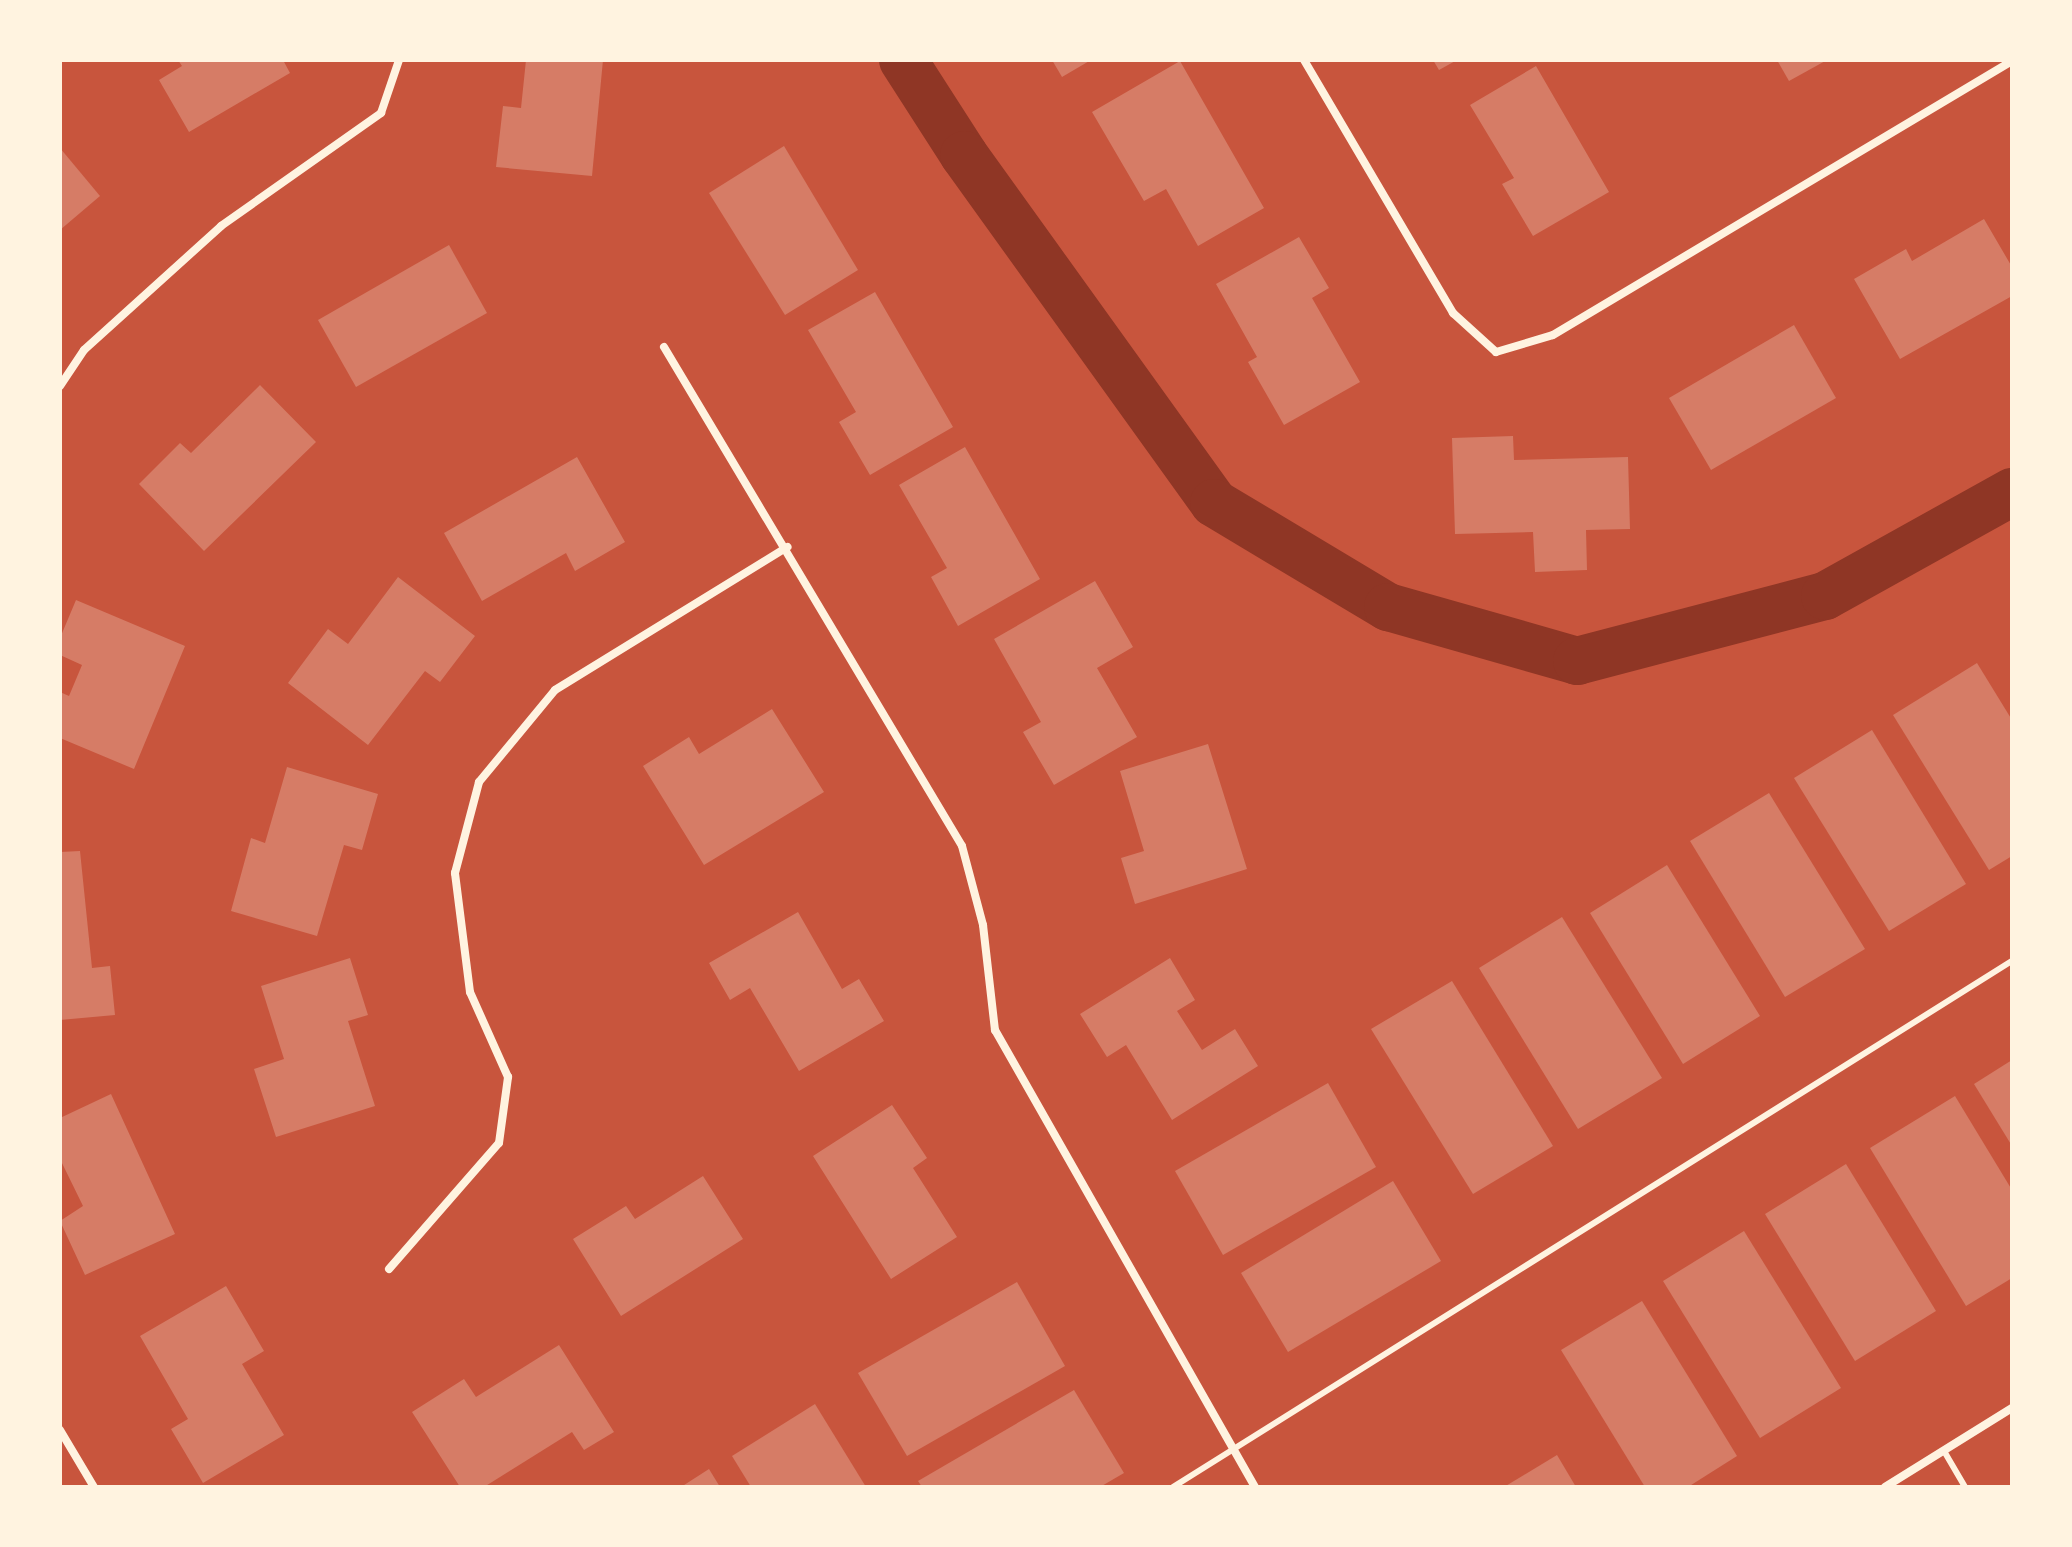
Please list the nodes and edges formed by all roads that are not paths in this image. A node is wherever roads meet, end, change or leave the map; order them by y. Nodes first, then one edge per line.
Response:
1 (399, 60) edge
2 (1304, 60) edge
3 (2012, 61) edge
4 (664, 347) dead end
5 (60, 386) edge
6 (787, 547) junction
7 (2012, 961) edge
8 (389, 1269) dead end
9 (2012, 1408) edge
10 (60, 1430) edge
11 (1232, 1449) junction
12 (1944, 1451) junction
13 (94, 1487) edge
14 (1173, 1487) edge
15 (1255, 1487) edge
16 (1885, 1487) edge
17 (1965, 1487) edge

1 - 5 street
2 - 3 street
4 - 6 street
6 - 8 street
6 - 11 street
7 - 11 lane
9 - 12 street
10 - 13 street
11 - 14 lane
11 - 15 street
12 - 16 street
12 - 17 lane

